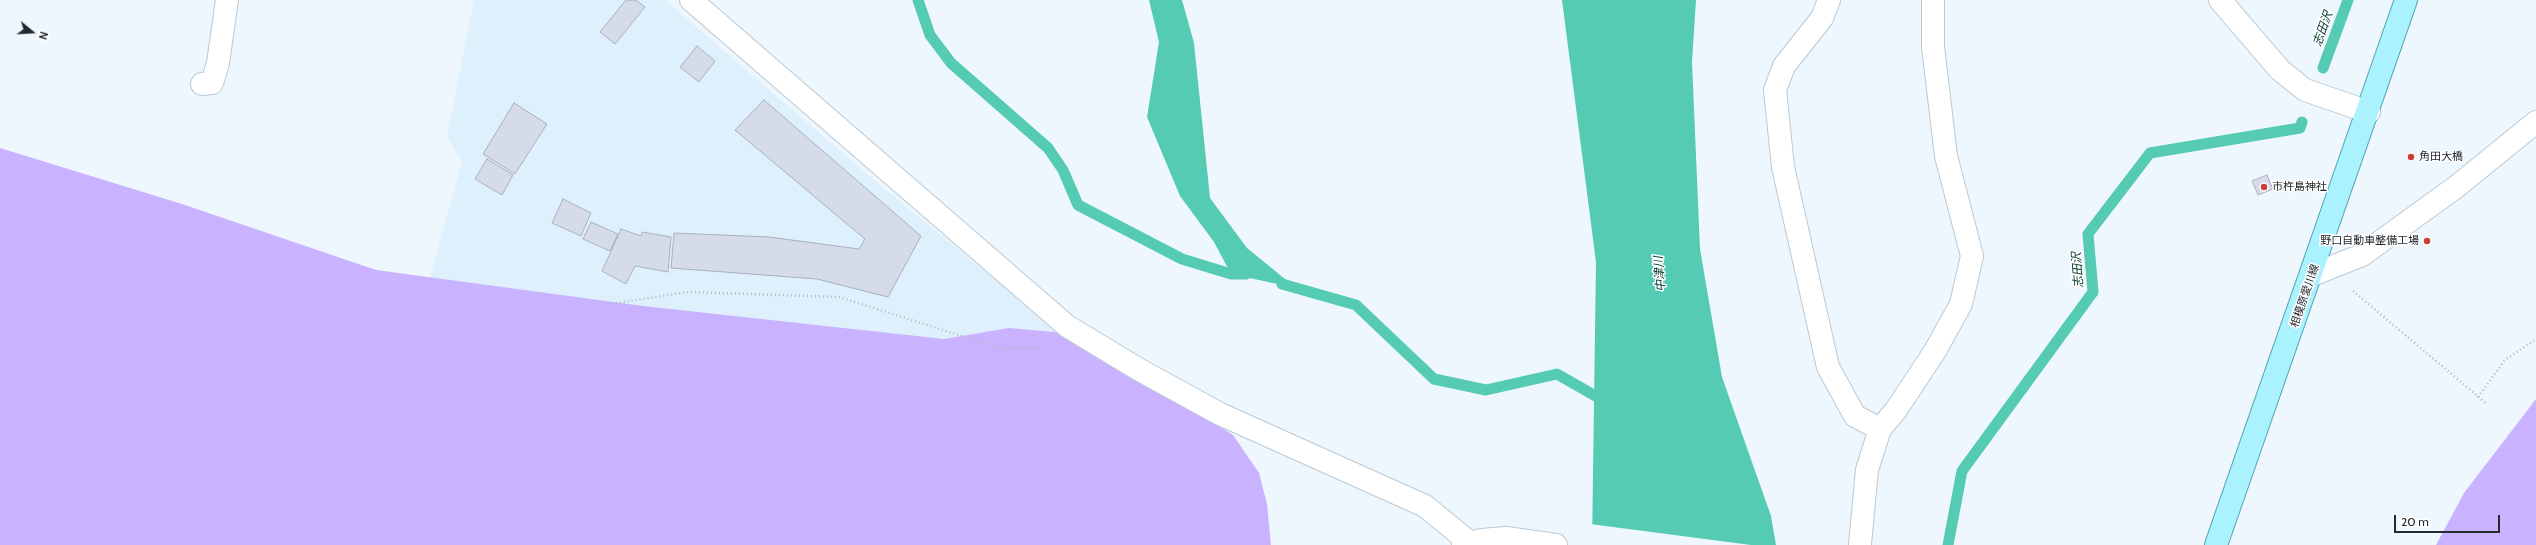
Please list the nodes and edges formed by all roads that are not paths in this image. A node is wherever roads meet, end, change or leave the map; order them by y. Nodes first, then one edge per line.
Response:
1 (227, 0) edge
2 (692, 0) edge
3 (1830, 0) edge
4 (1933, 0) edge
5 (2220, 0) edge
6 (2406, 0) edge
7 (202, 84) dead end
8 (2369, 112) junction
9 (2536, 122) edge
10 (2319, 272) junction
11 (1880, 429) junction
12 (1466, 543) edge
13 (1860, 544) dead end
14 (1556, 545) edge
15 (2216, 545) edge

1 - 7 street
2 - 12 street
3 - 11 street
4 - 11 street
5 - 8 street
6 - 8 main road, 相模原愛川線
8 - 10 main road, 相模原愛川線
9 - 10 street
10 - 15 main road, 相模原愛川線
11 - 13 street
12 - 14 street

